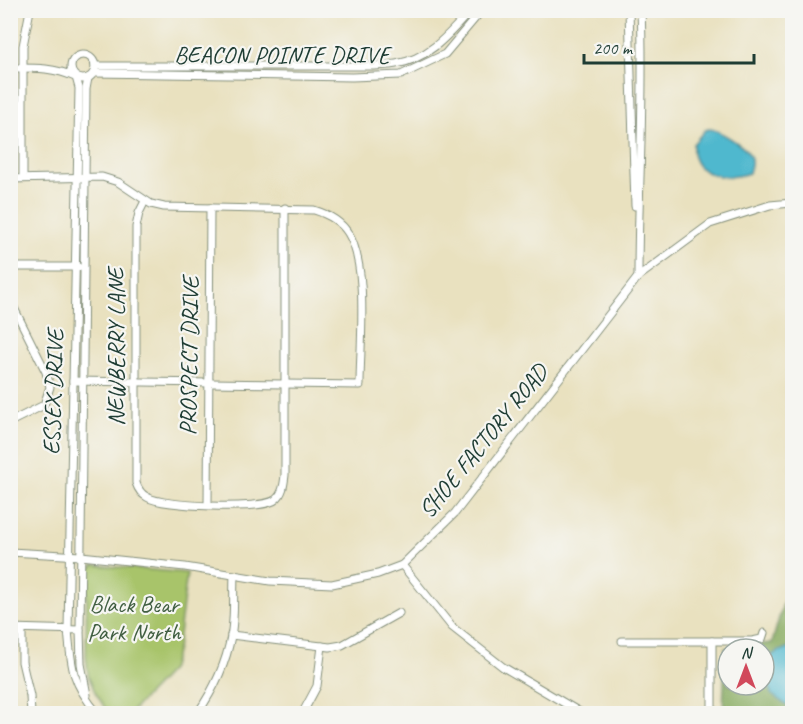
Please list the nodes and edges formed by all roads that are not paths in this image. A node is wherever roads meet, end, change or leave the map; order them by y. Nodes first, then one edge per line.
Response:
1 (30, 10) edge
2 (471, 10) edge
3 (482, 10) edge
4 (629, 10) edge
5 (641, 10) edge
6 (414, 59) junction
7 (71, 63) junction
8 (10, 68) edge
9 (23, 68) junction
10 (48, 68) junction
11 (417, 68) junction
12 (92, 72) junction
13 (75, 77) junction
14 (10, 178) edge
15 (23, 178) junction
16 (81, 179) junction
17 (145, 201) junction
18 (792, 203) edge
19 (210, 208) junction
20 (285, 208) junction
21 (638, 230) junction
22 (10, 267) edge
23 (80, 267) junction
24 (10, 274) edge
25 (638, 277) junction
26 (73, 381) junction
27 (82, 381) junction
28 (135, 382) junction
29 (209, 383) junction
30 (285, 384) junction
31 (10, 422) edge
32 (208, 505) junction
33 (10, 552) edge
34 (68, 555) junction
35 (81, 556) junction
36 (402, 564) junction
37 (234, 575) junction
38 (399, 613) dead end
39 (10, 628) edge
40 (22, 630) junction
41 (68, 630) junction
42 (80, 630) junction
43 (764, 633) dead end
44 (231, 635) junction
45 (622, 641) dead end
46 (712, 641) junction
47 (322, 646) junction
48 (89, 704) junction
49 (31, 714) edge
50 (98, 714) edge
51 (197, 714) edge
52 (302, 714) edge
53 (583, 714) edge
54 (712, 714) edge

1 - 9 street
2 - 6 street, BEACON POINTE DRIVE
3 - 11 street, BEACON POINTE DRIVE
4 - 21 street
5 - 21 street
6 - 11 street
6 - 12 street, BEACON POINTE DRIVE
7 - 10 street
7 - 12 street
7 - 13 street
8 - 9 street
9 - 10 street
9 - 15 street
10 - 13 street
11 - 12 street, BEACON POINTE DRIVE
12 - 13 street
12 - 16 street, ESSEX DRIVE
13 - 16 street, ESSEX DRIVE
14 - 15 street
15 - 16 street
16 - 17 street
16 - 23 street, ESSEX DRIVE
17 - 19 street
17 - 28 street, NEWBERRY LANE
18 - 25 street, SHOE FACTORY ROAD
19 - 20 street
19 - 29 street, PROSPECT DRIVE
20 - 30 street
20 - 30 street
21 - 25 street
22 - 23 street
23 - 26 street, ESSEX DRIVE
23 - 27 street, ESSEX DRIVE
24 - 31 street
25 - 36 street, SHOE FACTORY ROAD
26 - 27 street
26 - 34 street, ESSEX DRIVE
27 - 28 street
27 - 35 street, ESSEX DRIVE
28 - 29 street
28 - 32 street, NEWBERRY LANE
29 - 30 street
29 - 32 street, PROSPECT DRIVE
30 - 32 street
33 - 34 street, SHOE FACTORY ROAD
34 - 35 street, SHOE FACTORY ROAD
34 - 41 street, ESSEX DRIVE
35 - 37 street, SHOE FACTORY ROAD
35 - 42 street, ESSEX DRIVE
36 - 37 street, SHOE FACTORY ROAD
36 - 53 street
37 - 44 street
38 - 47 street
39 - 40 street
40 - 41 street
40 - 49 street
41 - 42 street
41 - 48 street, ESSEX DRIVE
42 - 48 street, ESSEX DRIVE
43 - 46 street
44 - 47 street
44 - 51 street
45 - 46 street
46 - 54 street
47 - 52 street
48 - 50 street, ESSEX DRIVE

